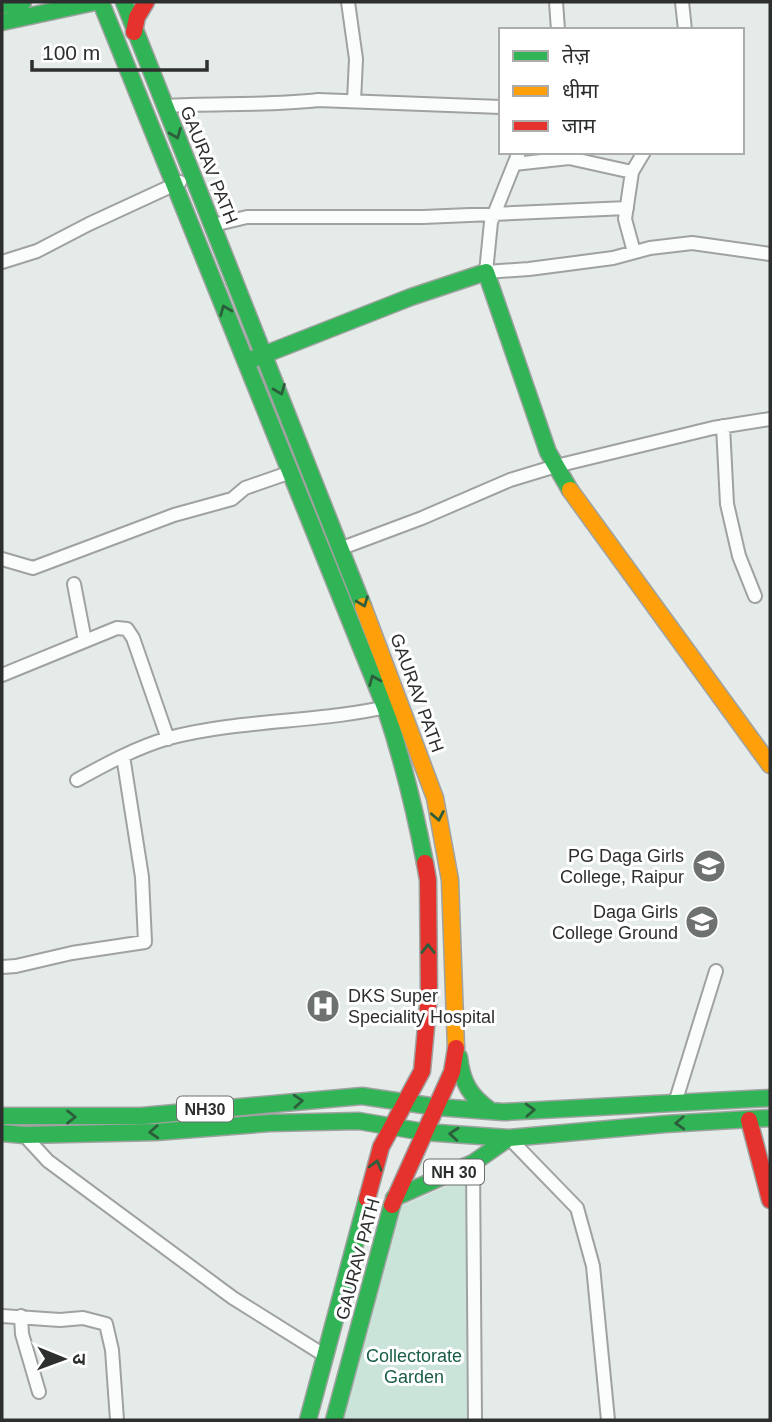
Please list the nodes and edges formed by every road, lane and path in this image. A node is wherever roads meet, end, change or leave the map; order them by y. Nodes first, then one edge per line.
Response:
1 (23, 2) edge
2 (123, 2) edge
3 (146, 2) edge
4 (348, 2) edge
5 (556, 2) edge
6 (682, 2) edge
7 (98, 3) edge
8 (2, 5) edge
9 (2, 22) edge
10 (558, 28) edge
11 (685, 28) edge
12 (134, 32) junction
13 (354, 101) junction
14 (164, 106) junction
15 (499, 107) edge
16 (643, 154) edge
17 (517, 158) edge
18 (632, 172) junction
19 (192, 176) junction
20 (175, 185) junction
21 (627, 208) junction
22 (494, 215) junction
23 (213, 225) junction
24 (634, 252) junction
25 (770, 254) edge
26 (2, 262) edge
27 (486, 272) junction
28 (265, 354) junction
29 (246, 362) junction
30 (770, 419) edge
31 (723, 426) junction
32 (556, 466) junction
33 (291, 472) junction
34 (342, 548) junction
35 (2, 559) edge
36 (74, 584) dead end
37 (755, 596) dead end
38 (85, 640) junction
39 (2, 675) edge
40 (401, 703) junction
41 (385, 707) junction
42 (168, 739) junction
43 (123, 756) junction
44 (770, 765) edge
45 (77, 780) dead end
46 (2, 967) edge
47 (716, 971) dead end
48 (457, 1041) junction
49 (770, 1098) edge
50 (406, 1101) junction
51 (675, 1103) junction
52 (438, 1107) junction
53 (491, 1111) junction
54 (2, 1116) edge
55 (43, 1116) junction
56 (770, 1118) edge
57 (749, 1120) junction
58 (393, 1126) junction
59 (424, 1132) junction
60 (2, 1133) edge
61 (42, 1134) junction
62 (24, 1135) junction
63 (509, 1138) junction
64 (474, 1163) junction
65 (394, 1198) junction
66 (770, 1200) edge
67 (2, 1316) edge
68 (21, 1316) junction
69 (324, 1355) junction
70 (39, 1392) dead end
71 (117, 1420) edge
72 (308, 1420) edge
73 (334, 1420) edge
74 (475, 1420) edge
75 (608, 1420) edge

1 - 8 main road
2 - 7 main road
2 - 12 main road, GAURAV PATH
3 - 12 main road
4 - 13 street
5 - 10 street
6 - 11 street
7 - 9 main road
7 - 20 main road
12 - 14 main road, GAURAV PATH
13 - 14 street
13 - 15 street
14 -> 19 main road, GAURAV PATH
16 - 18 street
17 - 18 street
17 - 22 street
18 - 21 street
19 - 20 street
19 - 23 main road, GAURAV PATH
20 - 26 street
29 -> 20 main road
21 - 22 street
21 - 24 street
22 - 23 street
22 - 27 street
23 - 28 main road, GAURAV PATH
24 - 25 street
24 - 27 street
27 - 28 main road
27 - 32 main road
28 - 29 main road
28 -> 34 main road, GAURAV PATH
29 - 33 main road
30 - 31 street
31 - 32 street
31 - 37 street
32 - 34 street
32 - 44 main road
33 - 35 street
41 -> 33 main road
34 -> 40 main road, GAURAV PATH
36 - 38 street
38 - 39 street
38 - 42 street
40 - 41 street
40 -> 48 main road, GAURAV PATH
41 - 42 street
50 -> 41 main road
42 - 43 street
43 - 45 street
43 - 46 street
47 - 51 street
48 - 52 main road, GAURAV PATH
48 - 53 main road
49 - 51 main road, NH30
50 - 52 main road, NH30
55 -> 50 main road, NH30
50 - 58 main road
53 -> 51 main road, NH30
52 - 53 main road, NH30
52 - 59 main road, GAURAV PATH
54 - 55 main road, NH30
55 - 61 main road
56 - 57 main road, NH30
57 -> 63 main road, NH30
57 - 66 main road
58 - 59 main road, NH30
58 -> 61 main road, NH30
69 -> 58 main road
63 -> 59 main road, NH30
59 - 65 main road, GAURAV PATH
60 - 62 main road, NH30
61 - 62 main road, NH30
62 - 69 street
63 - 64 main road, NH 30
63 - 75 street
64 - 65 main road, NH 30
64 - 74 street
65 - 73 main road, GAURAV PATH
67 - 68 street
68 - 70 street
68 - 71 street
69 - 72 main road

